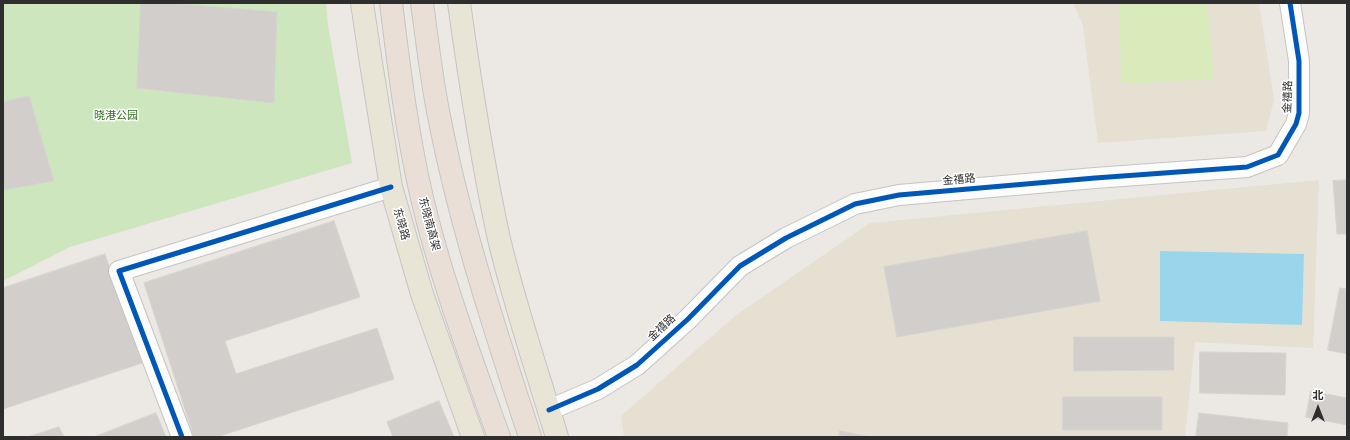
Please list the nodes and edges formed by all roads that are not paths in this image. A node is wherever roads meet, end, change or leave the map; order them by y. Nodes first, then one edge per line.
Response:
1 (362, 3) edge
2 (391, 3) edge
3 (422, 3) edge
4 (431, 3) edge
5 (460, 3) edge
6 (1290, 3) edge
7 (391, 187) junction
8 (458, 196) junction
9 (488, 307) junction
10 (549, 410) junction
11 (182, 437) edge
12 (473, 437) edge
13 (498, 437) edge
14 (524, 437) edge
15 (530, 437) edge
16 (557, 437) edge

1 - 7 main road, 东晓路
2 - 13 highway, 东晓南高架
3 - 8 highway
4 - 8 highway
5 - 10 main road
6 - 10 street, 金禧路
7 - 11 street
7 - 12 main road, 东晓路
8 - 9 highway
9 - 14 highway
9 - 15 highway
10 - 16 main road

